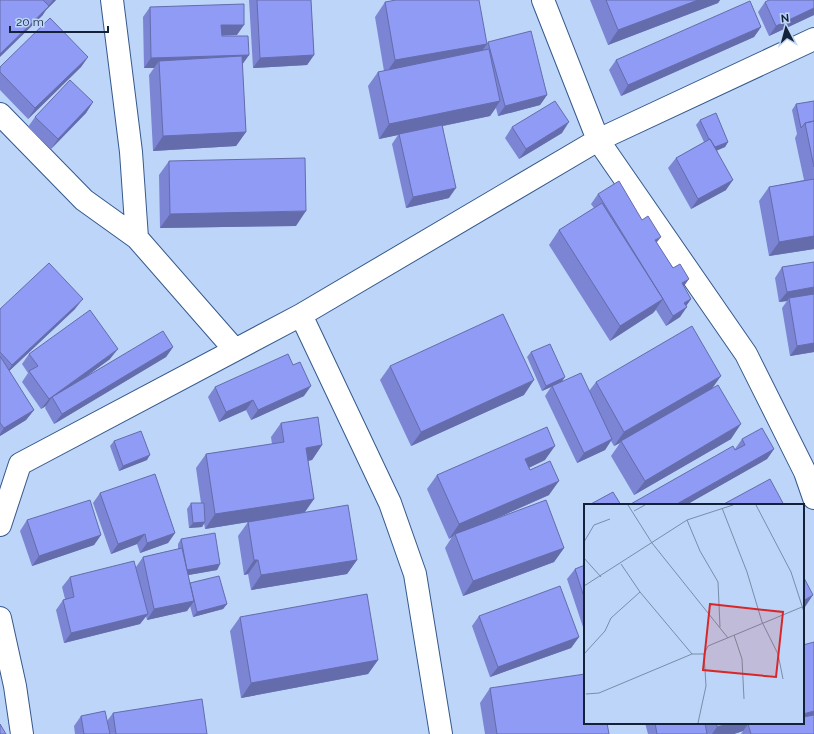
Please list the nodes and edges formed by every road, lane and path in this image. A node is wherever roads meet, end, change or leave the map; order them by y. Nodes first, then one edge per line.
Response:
1 (112, 0) edge
2 (543, 0) edge
3 (814, 39) edge
4 (0, 114) edge
5 (598, 140) junction
6 (137, 238) junction
7 (301, 315) junction
8 (235, 350) junction
9 (814, 498) edge
10 (0, 525) edge
11 (0, 618) edge
12 (22, 734) edge
13 (441, 734) edge

1 - 6 street
2 - 5 street
3 - 5 street
4 - 6 street
5 - 7 street
5 - 9 street
6 - 8 street
7 - 8 street
7 - 13 street
8 - 10 street
11 - 12 street

